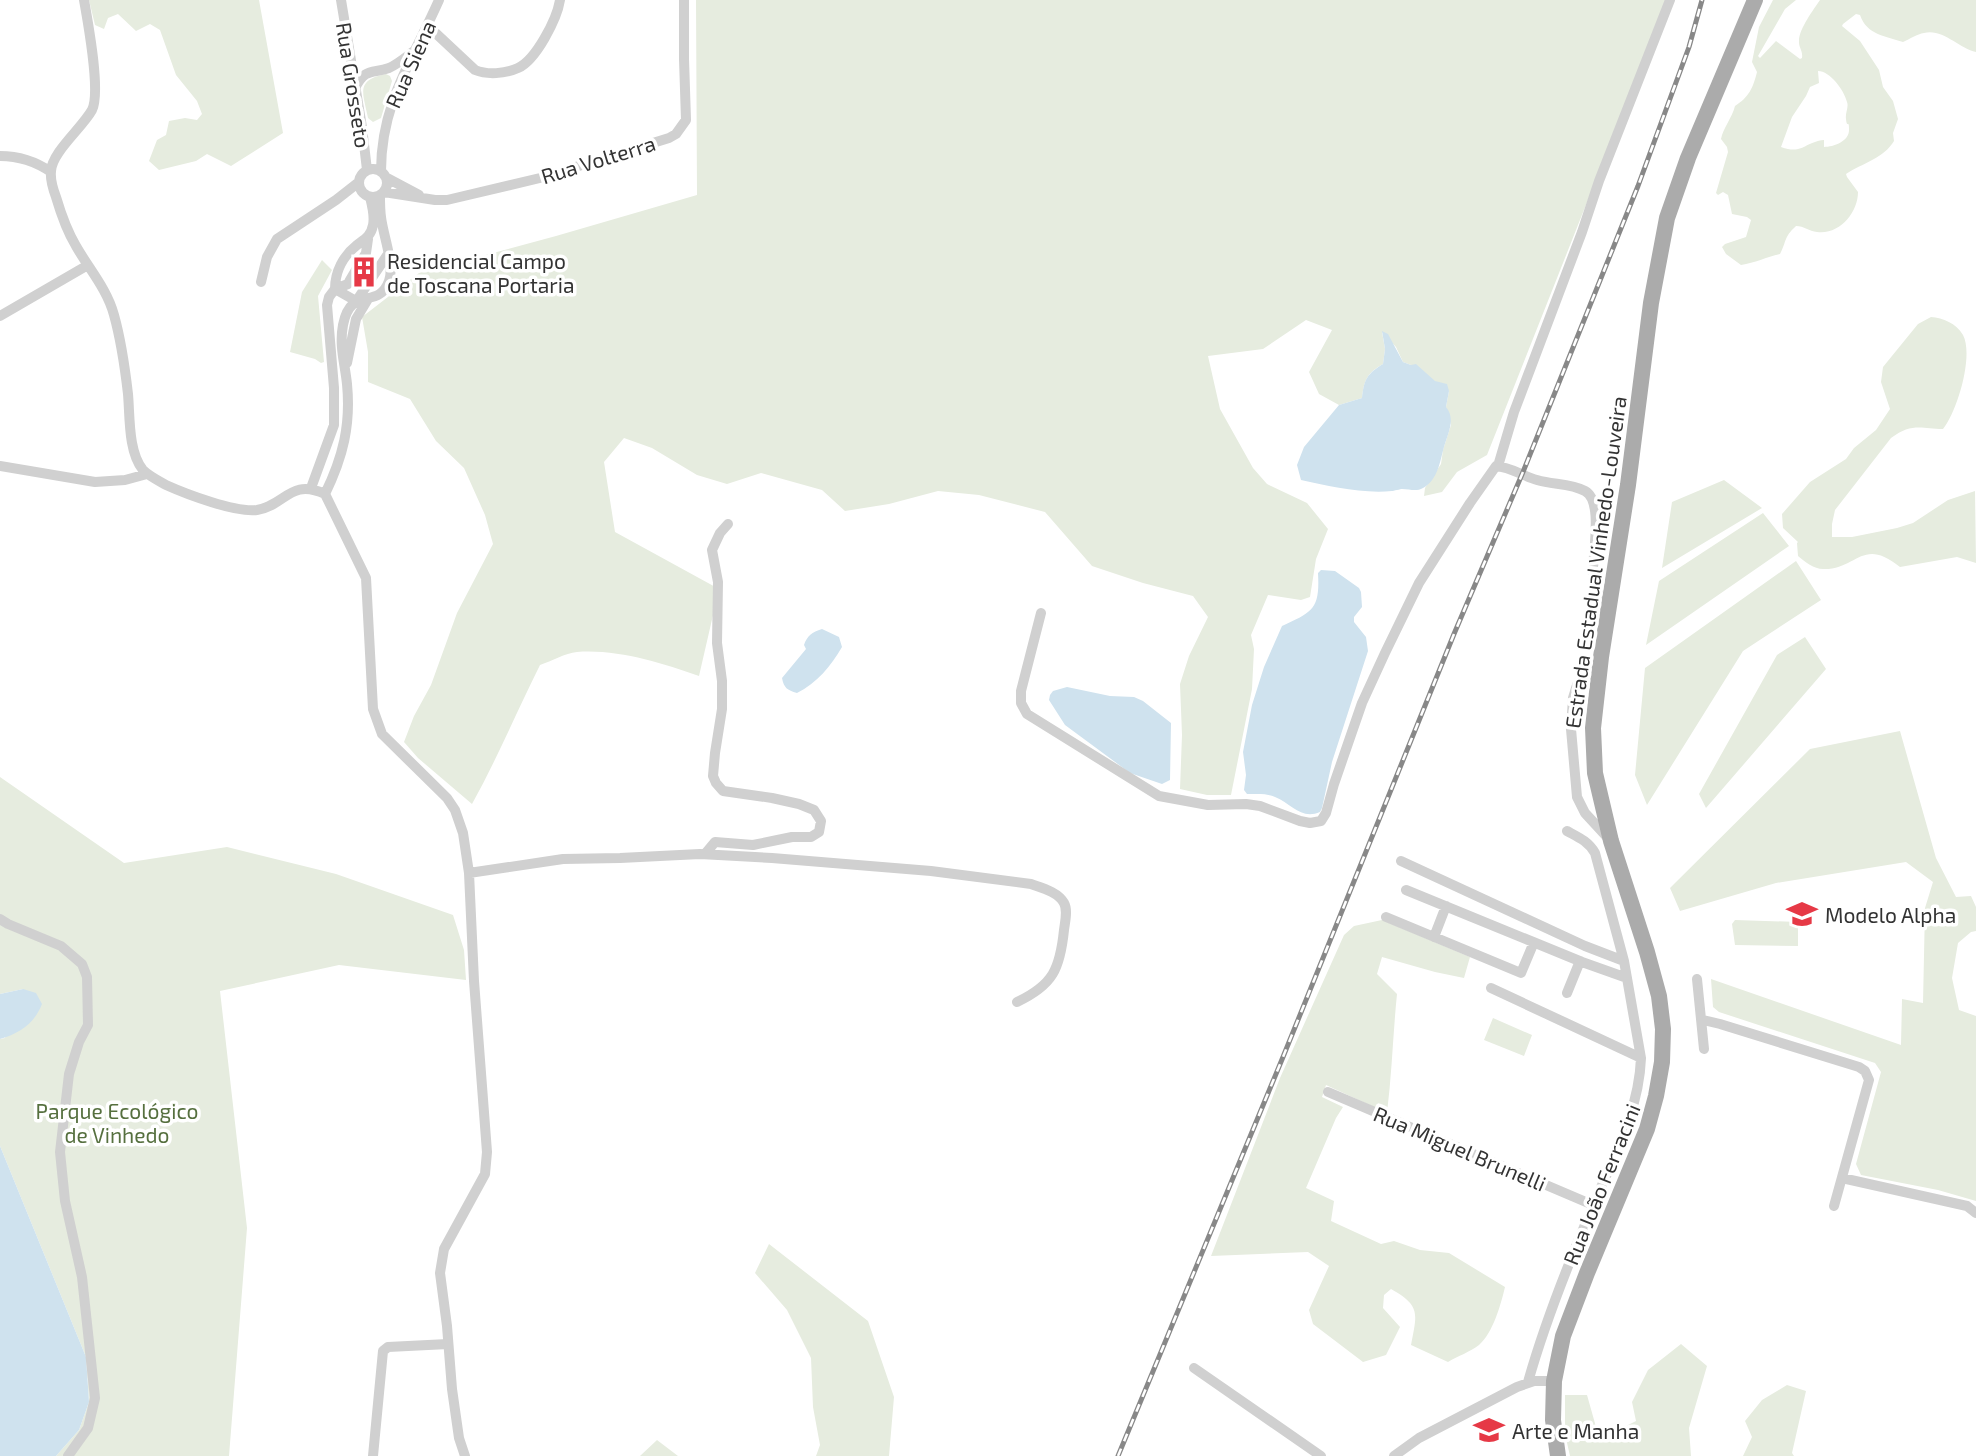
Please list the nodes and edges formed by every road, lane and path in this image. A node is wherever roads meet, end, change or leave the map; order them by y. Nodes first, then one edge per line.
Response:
1 (84, 0) edge
2 (341, 0) edge
3 (439, 0) edge
4 (560, 0) edge
5 (684, 0) edge
6 (1670, 0) edge
7 (1755, 0) edge
8 (428, 26) junction
9 (414, 51) junction
10 (351, 55) junction
11 (387, 69) junction
12 (370, 71) junction
13 (398, 86) junction
14 (355, 89) junction
15 (362, 127) junction
16 (384, 129) junction
17 (0, 156) edge
18 (367, 170) junction
19 (51, 172) junction
20 (384, 174) junction
21 (359, 182) junction
22 (374, 194) junction
23 (426, 199) junction
24 (336, 200) junction
25 (368, 239) junction
26 (388, 254) junction
27 (88, 265) junction
28 (261, 282) dead end
29 (335, 289) junction
30 (360, 300) junction
31 (0, 316) edge
32 (334, 388) junction
33 (347, 388) junction
34 (334, 425) junction
35 (347, 429) junction
36 (0, 466) edge
37 (1498, 466) junction
38 (147, 474) junction
39 (311, 488) junction
40 (325, 494) junction
41 (728, 524) dead end
42 (1607, 611) junction
43 (1041, 613) dead end
44 (1601, 657) junction
45 (1567, 831) dead end
46 (1611, 841) junction
47 (705, 855) junction
48 (1401, 861) dead end
49 (469, 873) junction
50 (1406, 890) dead end
51 (1446, 906) junction
52 (1635, 914) junction
53 (1386, 917) dead end
54 (0, 919) edge
55 (1615, 930) junction
56 (1434, 937) junction
57 (1534, 942) junction
58 (460, 950) dead end
59 (472, 956) junction
60 (1580, 961) junction
61 (1624, 961) junction
62 (1627, 978) junction
63 (1697, 979) dead end
64 (1491, 988) dead end
65 (1567, 993) dead end
66 (1017, 1002) dead end
67 (1703, 1020) junction
68 (1704, 1049) dead end
69 (1642, 1058) junction
70 (1328, 1092) dead end
71 (1842, 1178) junction
72 (1593, 1205) junction
73 (1834, 1206) dead end
74 (1976, 1213) edge
75 (1541, 1334) junction
76 (1563, 1336) junction
77 (448, 1344) junction
78 (1194, 1368) dead end
79 (1555, 1381) junction
80 (1528, 1382) junction
81 (68, 1456) edge
82 (373, 1456) edge
83 (465, 1456) edge
84 (1321, 1456) edge
85 (1394, 1456) edge
86 (1558, 1456) edge

1 - 19 street
2 - 10 street, Rua Grosseto
3 - 8 street, Rua Siena
4 - 8 street
5 - 23 street, Rua Volterra
6 - 37 street
7 - 42 main road, Estrada Estadual Vinhedo-Louveira
8 - 9 street, Rua Siena
9 - 11 street
9 - 13 street, Rua Siena
10 - 12 street
10 - 14 street, Rua Grosseto
11 - 12 street
11 - 13 street
12 - 14 street
13 - 16 street, Rua Siena
14 - 15 street, Rua Grosseto
15 - 16 street
15 - 18 street, Rua Grosseto
16 - 20 street, Rua Siena
17 - 19 street
18 - 20 street
18 - 21 street
19 - 27 street
20 - 22 street
20 - 23 street
21 - 22 street
21 - 24 street
22 - 23 street, Rua Volterra
22 - 24 street
22 - 25 street
22 - 26 street
24 - 28 street
25 - 29 street
25 - 29 street
26 - 30 street
26 - 30 street
27 - 31 street
27 - 38 street
29 - 30 street
29 - 32 street
30 - 33 street
32 - 33 street
32 - 34 street
33 - 35 street
34 - 35 street
34 - 39 street
35 - 40 street
36 - 38 street
37 - 42 street
37 - 43 street
38 - 39 street
39 - 40 street
40 - 49 street
41 - 47 street
42 - 44 main road, Estrada Estadual Vinhedo-Louveira
44 - 46 main road, Estrada Estadual Vinhedo-Louveira
44 - 46 street
45 - 55 street, Rua João Ferracini
46 - 52 main road, Estrada Estadual Vinhedo-Louveira
47 - 49 street
47 - 66 street
48 - 61 street
49 - 59 street
50 - 51 street
51 - 56 street
51 - 57 street
52 - 55 street
52 - 76 main road, Estrada Estadual Vinhedo-Louveira
53 - 56 street
54 - 81 street
55 - 61 street, Rua João Ferracini
56 - 57 street
57 - 60 street
58 - 59 street
59 - 77 street
60 - 62 street
60 - 65 street
61 - 62 street, Rua João Ferracini
62 - 69 street, Rua João Ferracini
63 - 67 street
64 - 69 street
67 - 68 street
67 - 71 street
69 - 72 street, Rua João Ferracini
70 - 72 street, Rua Miguel Brunelli
71 - 73 street
71 - 74 street
72 - 75 street, Rua João Ferracini
75 - 76 street
75 - 80 street, Rua João Ferracini
76 - 79 main road, Estrada Estadual Vinhedo-Louveira
77 - 82 street
77 - 83 street
78 - 84 street
79 - 80 street
79 - 86 main road, Estrada Estadual Vinhedo-Louveira
80 - 85 street

